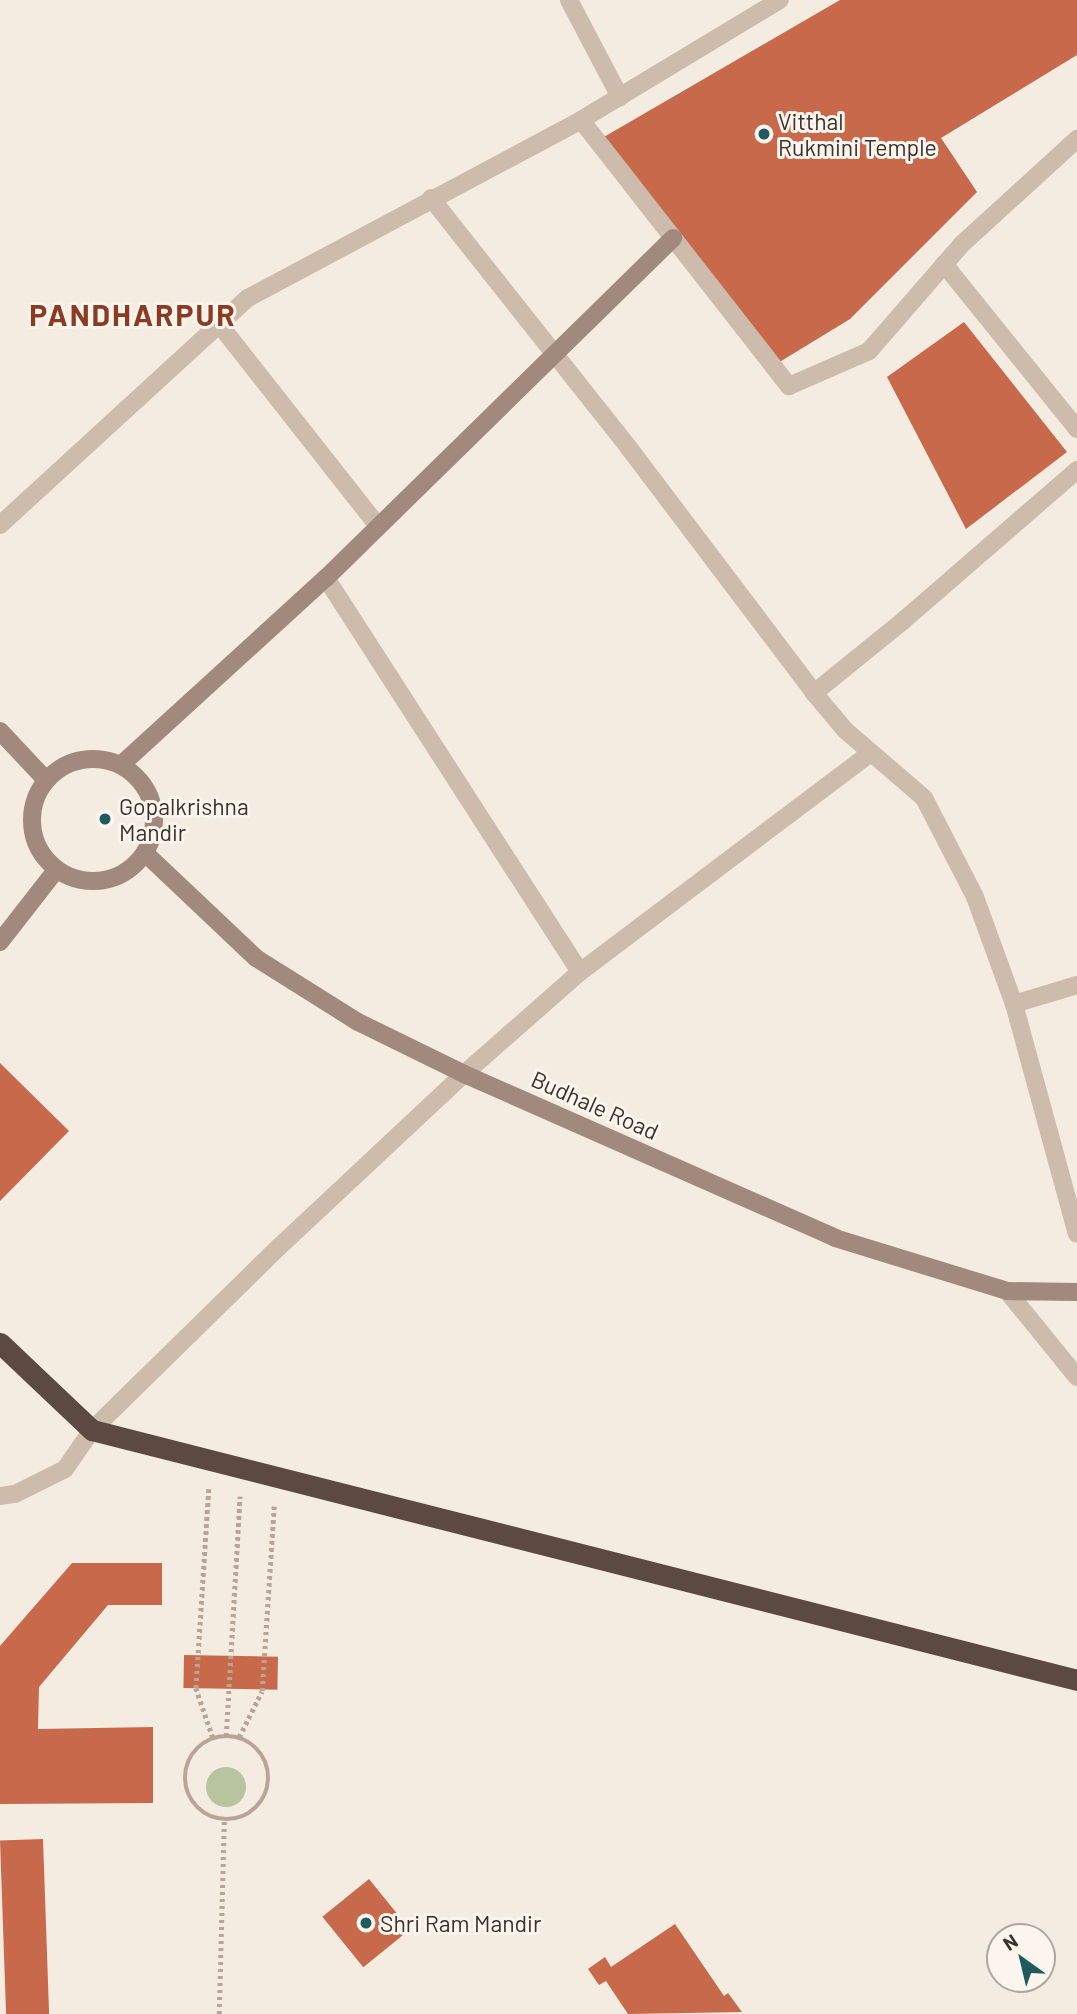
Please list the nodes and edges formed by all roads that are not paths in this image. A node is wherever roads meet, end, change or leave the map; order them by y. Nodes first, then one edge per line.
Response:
1 (569, 0) edge
2 (780, 0) edge
3 (620, 97) junction
4 (581, 120) junction
5 (1077, 139) edge
6 (431, 198) junction
7 (673, 238) junction
8 (944, 264) junction
9 (219, 324) junction
10 (554, 355) junction
11 (1077, 429) edge
12 (1077, 470) edge
13 (0, 526) edge
14 (379, 527) junction
15 (327, 578) junction
16 (814, 693) junction
17 (0, 731) edge
18 (871, 752) junction
19 (122, 764) junction
20 (46, 780) junction
21 (145, 853) junction
22 (56, 870) junction
23 (0, 942) edge
24 (580, 972) junction
25 (1077, 985) edge
26 (1014, 1004) junction
27 (464, 1074) junction
28 (1077, 1234) edge
29 (1006, 1291) junction
30 (1077, 1292) edge
31 (0, 1343) edge
32 (1077, 1377) edge
33 (92, 1430) junction
34 (0, 1496) edge
35 (1077, 1680) edge

1 - 3 street
2 - 3 street
3 - 4 street
4 - 6 street
4 - 7 street
5 - 8 street
6 - 9 street
6 - 10 street
7 - 8 street
7 - 10 street
8 - 11 street
9 - 13 street
9 - 14 street
10 - 14 street
10 - 16 street
12 - 16 street
14 - 15 street
15 - 19 street
15 - 24 street
16 - 18 street
17 - 20 street
18 - 24 street
18 - 26 street
19 - 20 street
19 - 21 street
20 - 22 street
21 - 22 street
21 - 27 street, Budhale Road
22 - 23 street
24 - 27 street
25 - 26 street
26 - 28 street
27 - 29 street, Budhale Road
27 - 33 street
29 - 30 street, Budhale Road
29 - 32 street
31 - 33 highway
33 - 34 street
33 - 35 highway

